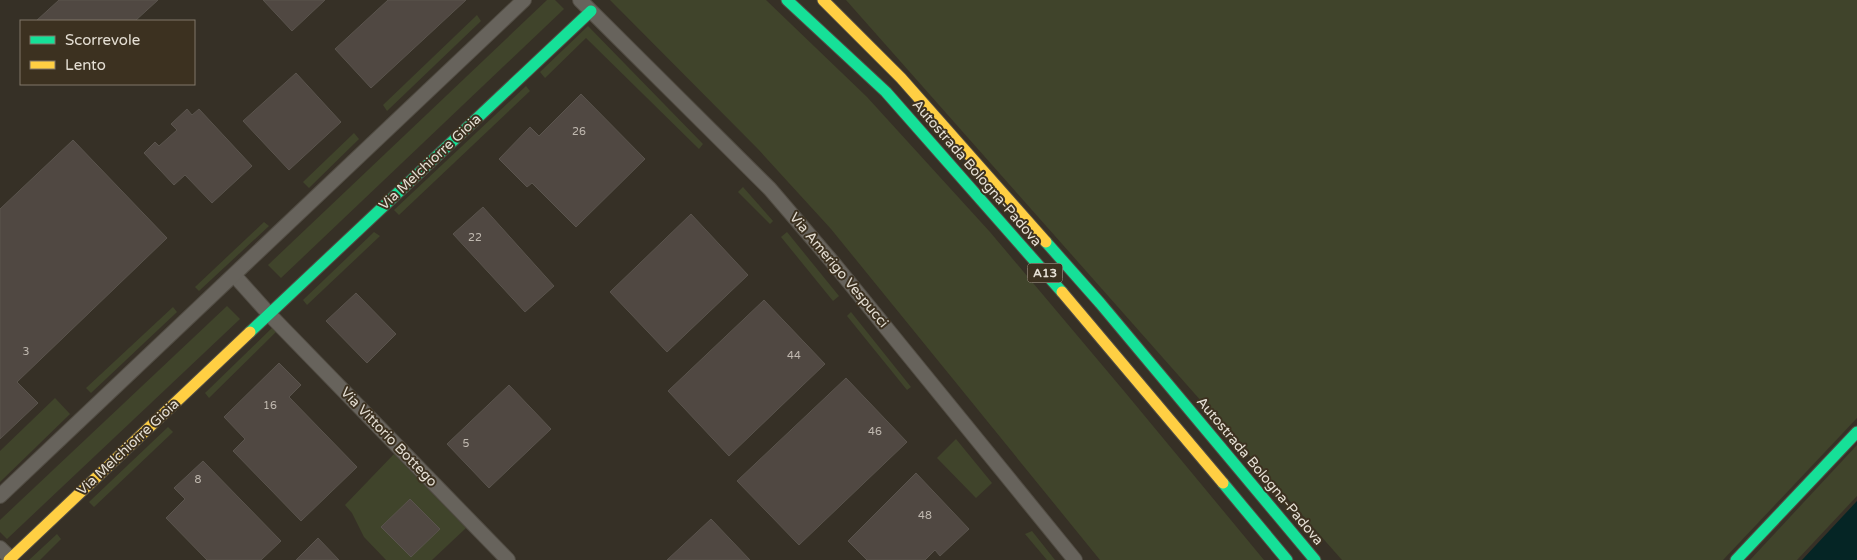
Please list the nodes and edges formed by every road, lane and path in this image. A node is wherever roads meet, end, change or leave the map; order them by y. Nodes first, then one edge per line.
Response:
1 (524, 0) edge
2 (580, 0) edge
3 (787, 0) edge
4 (823, 0) edge
5 (591, 11) junction
6 (234, 275) junction
7 (269, 314) junction
8 (1857, 432) edge
9 (0, 496) edge
10 (0, 548) edge
11 (11, 560) edge
12 (508, 560) edge
13 (1076, 560) edge
14 (1287, 560) edge
15 (1315, 560) edge
16 (1736, 560) edge

1 - 6 street
2 - 5 street, Via Amerigo Vespucci
3 - 14 main road, Autostrada Bologna-Padova / A13
4 - 15 main road, Autostrada Bologna-Padova / A13
5 - 7 main road, Via Melchiorre Gioia
5 - 13 street, Via Amerigo Vespucci
6 - 7 street
6 - 9 street
7 - 11 main road, Via Melchiorre Gioia
7 - 12 street, Via Vittorio Bottego
8 - 16 main road
10 - 11 street

